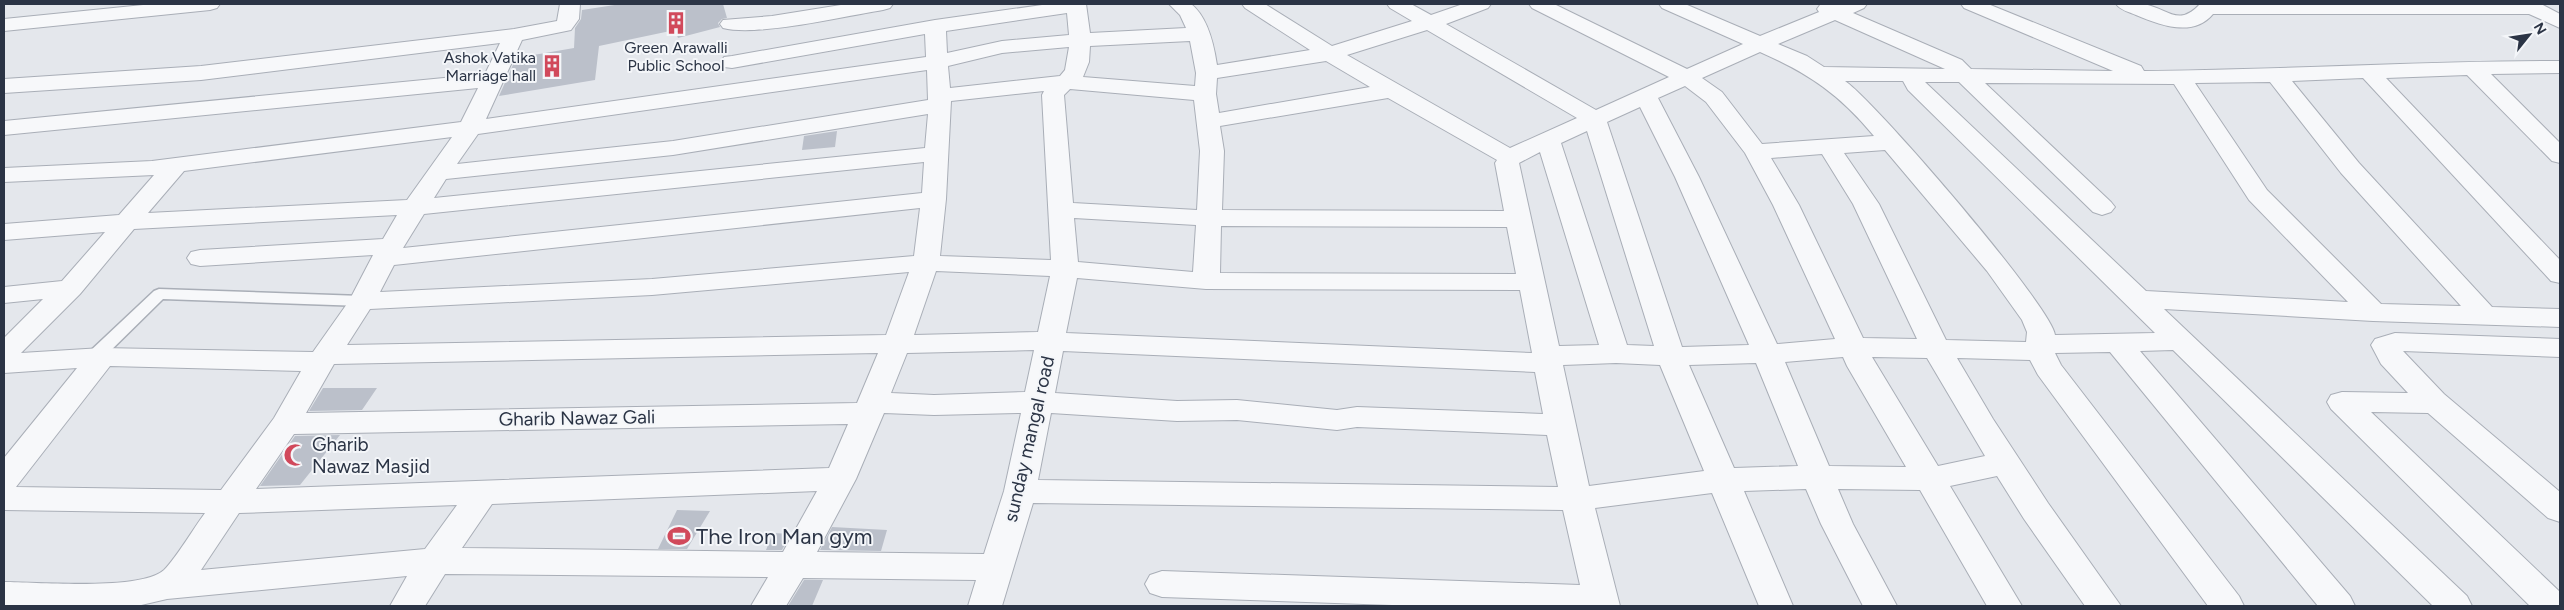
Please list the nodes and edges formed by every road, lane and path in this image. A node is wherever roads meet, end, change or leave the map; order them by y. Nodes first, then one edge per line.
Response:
1 (210, 4) edge
2 (570, 4) edge
3 (883, 4) edge
4 (1179, 4) edge
5 (1252, 4) edge
6 (1397, 4) edge
7 (1481, 4) edge
8 (1539, 4) edge
9 (1669, 4) edge
10 (1971, 4) edge
11 (2126, 4) edge
12 (1076, 5) edge
13 (2529, 6) edge
14 (1837, 7) edge
15 (1431, 22) junction
16 (2560, 22) edge
17 (730, 24) dead end
18 (4, 25) edge
19 (935, 26) junction
20 (1199, 34) junction
21 (514, 36) junction
22 (1081, 40) junction
23 (1760, 44) junction
24 (1328, 54) junction
25 (732, 62) dead end
26 (936, 62) junction
27 (2471, 67) junction
28 (2560, 67) edge
29 (2367, 70) junction
30 (1822, 74) junction
31 (1910, 75) junction
32 (2179, 75) junction
33 (2276, 75) junction
34 (2144, 76) junction
35 (1968, 77) junction
36 (1688, 78) junction
37 (492, 80) junction
38 (1066, 82) junction
39 (1206, 84) junction
40 (4, 86) edge
41 (1388, 91) junction
42 (1646, 96) junction
43 (940, 100) junction
44 (1595, 119) junction
45 (1210, 121) junction
46 (4, 128) edge
47 (470, 128) junction
48 (1548, 140) junction
49 (1893, 142) junction
50 (1828, 146) junction
51 (1756, 152) junction
52 (936, 154) junction
53 (2560, 156) edge
54 (1510, 158) junction
55 (176, 165) junction
56 (438, 173) junction
57 (4, 175) edge
58 (934, 199) junction
59 (415, 207) junction
60 (2102, 207) dead end
61 (1060, 210) junction
62 (1210, 218) junction
63 (1517, 219) junction
64 (128, 222) junction
65 (4, 232) edge
66 (387, 252) junction
67 (200, 258) dead end
68 (926, 263) junction
69 (1065, 269) junction
70 (2560, 275) edge
71 (1206, 281) junction
72 (1531, 282) junction
73 (70, 288) junction
74 (4, 295) edge
75 (2139, 299) junction
76 (362, 301) junction
77 (2373, 312) junction
78 (2484, 315) junction
79 (2560, 318) edge
80 (1052, 341) junction
81 (2182, 341) junction
82 (895, 343) junction
83 (2118, 343) junction
84 (1852, 347) junction
85 (2041, 347) junction
86 (1936, 348) junction
87 (2560, 348) edge
88 (4, 354) edge
89 (1616, 354) junction
90 (1767, 354) junction
91 (1671, 356) junction
92 (98, 357) junction
93 (323, 359) junction
94 (1548, 360) junction
95 (4, 364) edge
96 (1039, 402) junction
97 (2436, 403) junction
98 (871, 408) junction
99 (285, 424) junction
100 (1561, 425) junction
101 (2005, 463) junction
102 (1817, 477) junction
103 (4, 479) edge
104 (840, 479) junction
105 (1929, 479) junction
106 (1723, 480) junction
107 (1020, 491) junction
108 (482, 494) junction
109 (4, 498) edge
110 (1576, 499) junction
111 (232, 502) junction
112 (2560, 510) edge
113 (435, 561) junction
114 (793, 565) junction
115 (997, 566) junction
116 (1162, 584) dead end
117 (168, 586) junction
118 (4, 596) edge
119 (1602, 603) edge
120 (407, 606) edge
121 (768, 606) edge
122 (985, 606) edge
123 (1776, 606) edge
124 (1880, 606) edge
125 (2005, 606) edge
126 (2104, 606) edge
127 (2226, 606) edge
128 (2338, 606) edge
129 (2455, 606) edge
130 (2552, 606) edge

1 - 18 street
2 - 21 street
3 - 17 street
4 - 20 street
5 - 24 street
6 - 15 street
7 - 15 street
8 - 36 street
9 - 23 street
10 - 34 street
11 - 13 street
12 - 19 street
12 - 22 street, sunday mangal road
13 - 16 street
14 - 23 street
14 - 35 street
15 - 24 street
15 - 44 street
19 - 25 street
19 - 26 street
20 - 22 street
20 - 39 street
21 - 37 street
21 - 40 street
22 - 26 street
22 - 38 street, sunday mangal road
23 - 30 street
23 - 36 street
24 - 39 street
24 - 41 street
26 - 43 street
26 - 47 street
27 - 28 street
27 - 29 street
27 - 53 street
29 - 33 street
29 - 70 street
30 - 31 street
30 - 49 street
31 - 35 street
31 - 75 street
32 - 33 street
32 - 34 street
32 - 77 street
33 - 78 street
34 - 35 street
35 - 60 street
36 - 42 street
36 - 51 street
37 - 46 street
37 - 47 street
38 - 39 street
38 - 43 street
38 - 61 street, sunday mangal road
39 - 45 street
41 - 45 street
41 - 54 street
42 - 44 street
42 - 90 street
43 - 52 street
43 - 56 street
44 - 48 street
44 - 91 street
45 - 62 street
47 - 55 street
47 - 56 street
48 - 54 street
48 - 89 street
49 - 50 street
49 - 85 street
50 - 51 street
50 - 86 street
51 - 84 street
52 - 58 street
52 - 59 street
54 - 63 street
55 - 57 street
55 - 64 street
56 - 59 street
58 - 66 street
58 - 68 street
59 - 64 street
59 - 66 street
61 - 62 street
61 - 69 street, sunday mangal road
62 - 63 street
62 - 71 street
63 - 72 street
64 - 65 street
64 - 73 street
66 - 67 street
66 - 76 street
68 - 69 street
68 - 76 street
68 - 82 street
69 - 71 street
69 - 80 street, sunday mangal road
71 - 72 street
72 - 94 street
73 - 74 street
73 - 88 street
75 - 77 street
75 - 81 street
76 - 92 lane
76 - 93 street
77 - 78 street
78 - 79 street
80 - 82 street
80 - 94 street
80 - 96 street, sunday mangal road
81 - 83 street
81 - 129 street
82 - 93 street
82 - 98 street
83 - 85 street
83 - 128 street
84 - 86 street
84 - 90 street
84 - 105 street
85 - 86 street
85 - 127 street
86 - 101 street
87 - 97 street
89 - 91 street
89 - 94 street
90 - 91 street
90 - 102 street
91 - 106 street
92 - 93 street
92 - 95 street
92 - 103 street
93 - 99 street
94 - 100 street
96 - 98 street, Gharib Nawaz Gali
96 - 100 street, Gharib Nawaz Gali
96 - 107 street, sunday mangal road
97 - 112 street
97 - 130 street
98 - 99 street, Gharib Nawaz Gali
98 - 104 street
99 - 111 street
100 - 110 street
101 - 105 street
101 - 126 street
102 - 105 street
102 - 106 street
102 - 124 street
104 - 108 street
104 - 114 street
105 - 125 street
106 - 110 street
106 - 123 street
107 - 110 street
107 - 115 street, sunday mangal road
108 - 111 street
108 - 113 street
109 - 111 street
110 - 119 street
111 - 117 street
113 - 114 street
113 - 117 street
113 - 120 street
114 - 115 street
114 - 121 street
115 - 122 street, sunday mangal road
116 - 119 street
117 - 118 street

